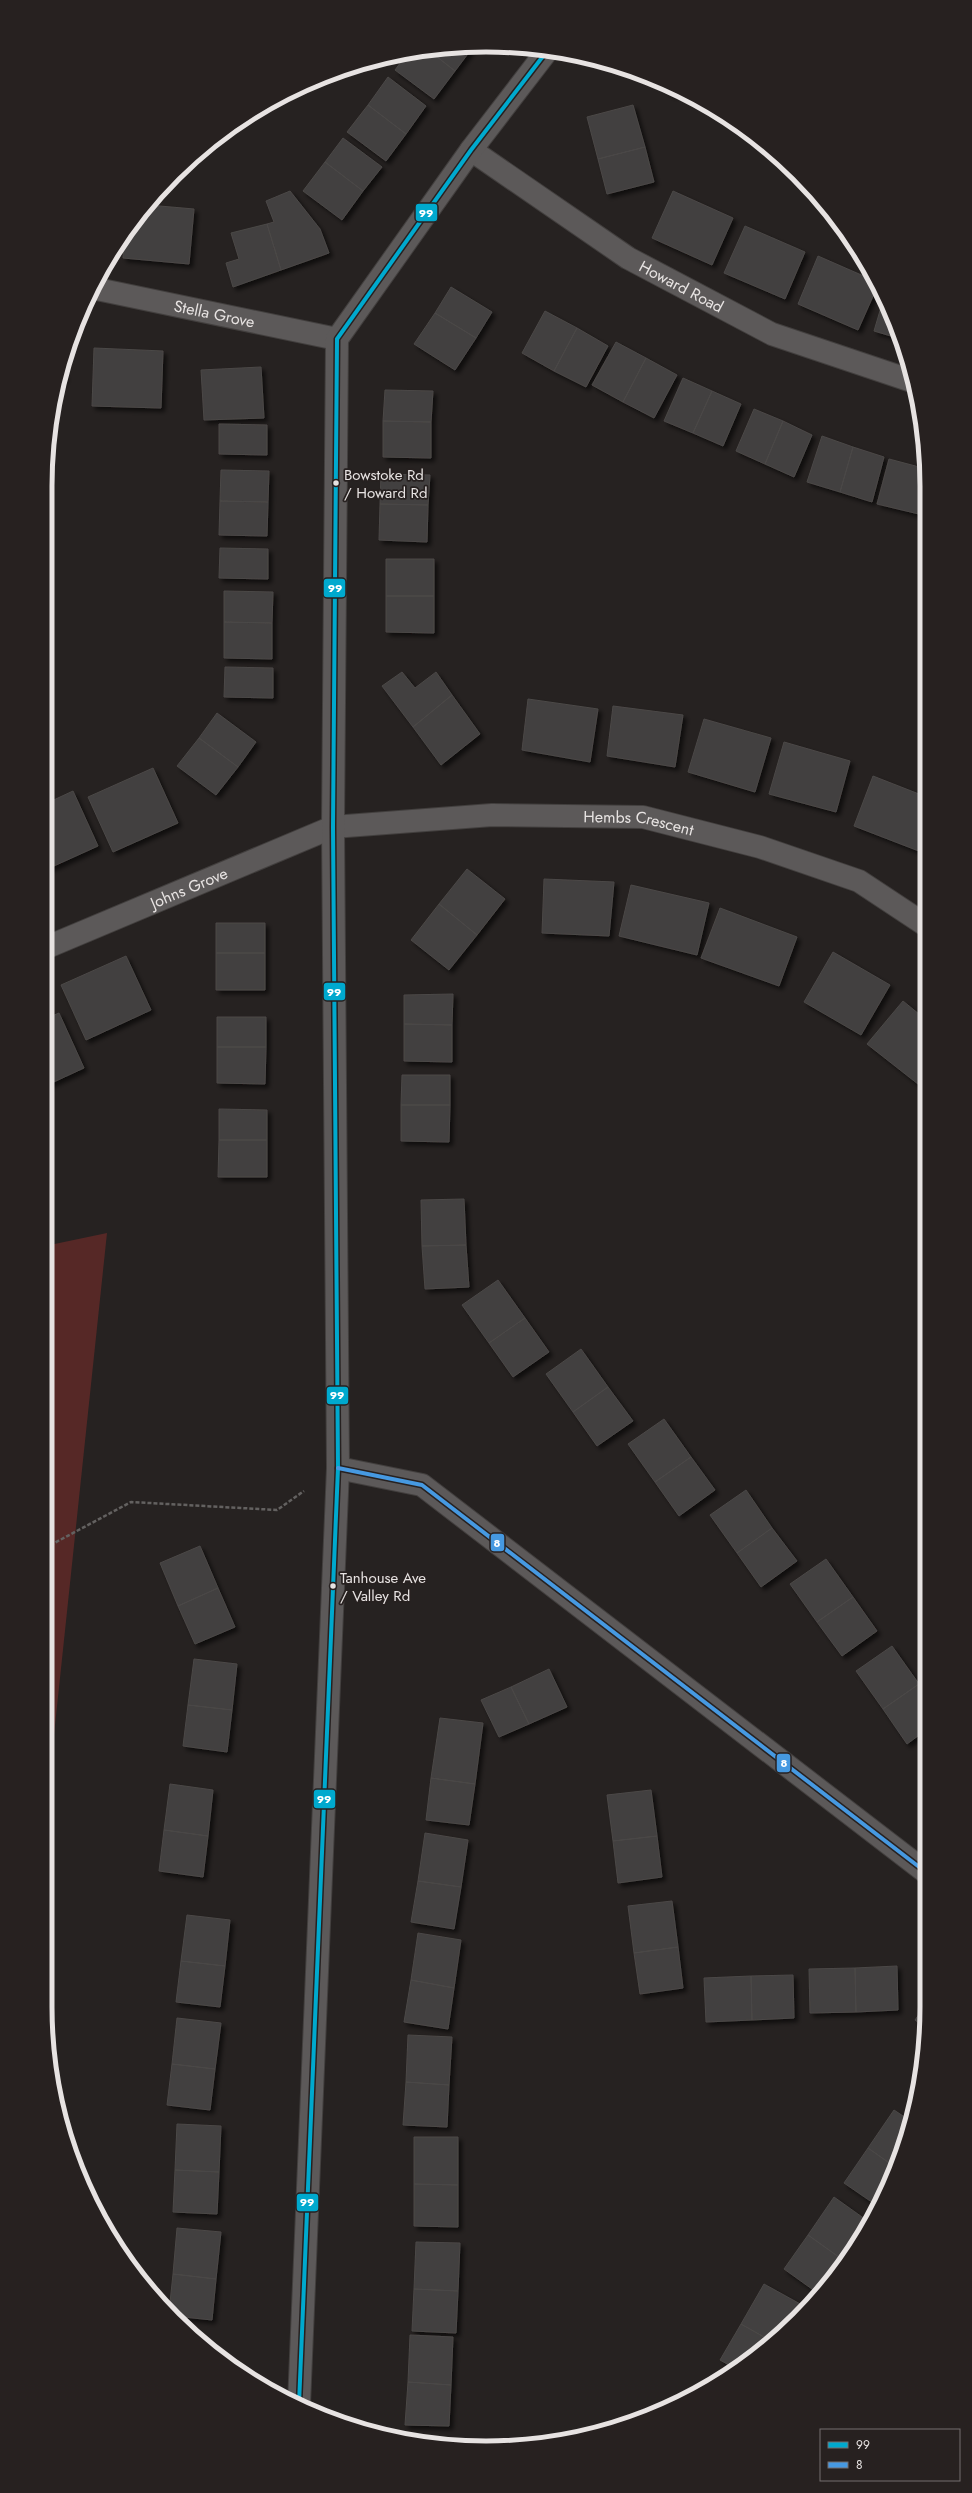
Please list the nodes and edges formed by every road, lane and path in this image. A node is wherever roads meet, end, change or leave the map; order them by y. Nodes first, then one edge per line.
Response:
1 (543, 56) edge
2 (471, 150) junction
3 (99, 290) edge
4 (337, 340) junction
5 (906, 379) edge
6 (333, 827) junction
7 (920, 921) edge
8 (52, 945) edge
9 (338, 1468) junction
10 (52, 1544) edge
11 (920, 1868) edge
12 (299, 2398) edge

1 - 2 street
2 - 4 street
2 - 5 street, Howard Road
3 - 4 street, Stella Grove
4 - 6 street
6 - 7 street, Hembs Crescent
6 - 8 street, Johns Grove
6 - 9 street
9 - 10 path
9 - 11 street
9 - 12 street

